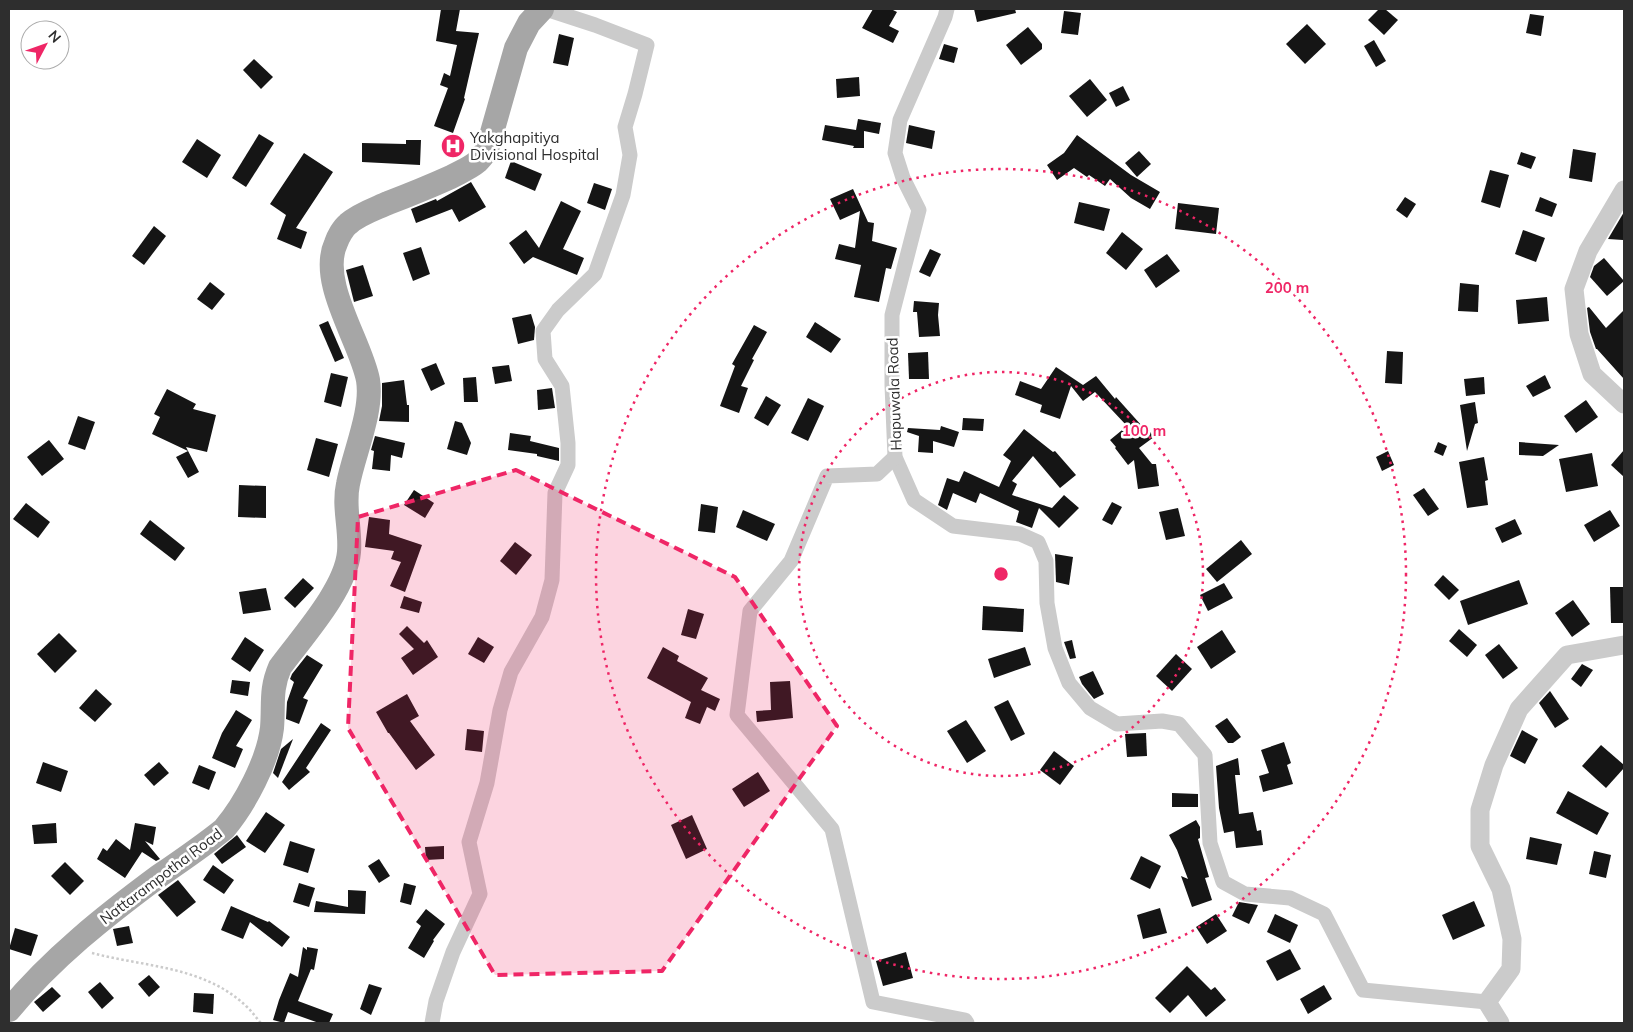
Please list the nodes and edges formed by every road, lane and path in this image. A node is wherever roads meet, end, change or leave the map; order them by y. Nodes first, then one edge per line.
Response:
1 (542, 9) edge
2 (546, 9) edge
3 (947, 9) edge
4 (1624, 190) edge
5 (1624, 404) edge
6 (895, 457) junction
7 (1624, 646) edge
8 (71, 947) junction
9 (1487, 1002) junction
10 (9, 1010) edge
11 (261, 1023) edge
12 (432, 1023) edge
13 (967, 1023) edge
14 (1500, 1023) edge

1 - 8 main road, Nattarampotha Road
2 - 12 street
3 - 6 street, Hapuwala Road
4 - 5 street
6 - 9 street, Hapuwala Road
6 - 13 street
7 - 9 street
8 - 10 main road, Nattarampotha Road
8 - 11 path
9 - 14 street

